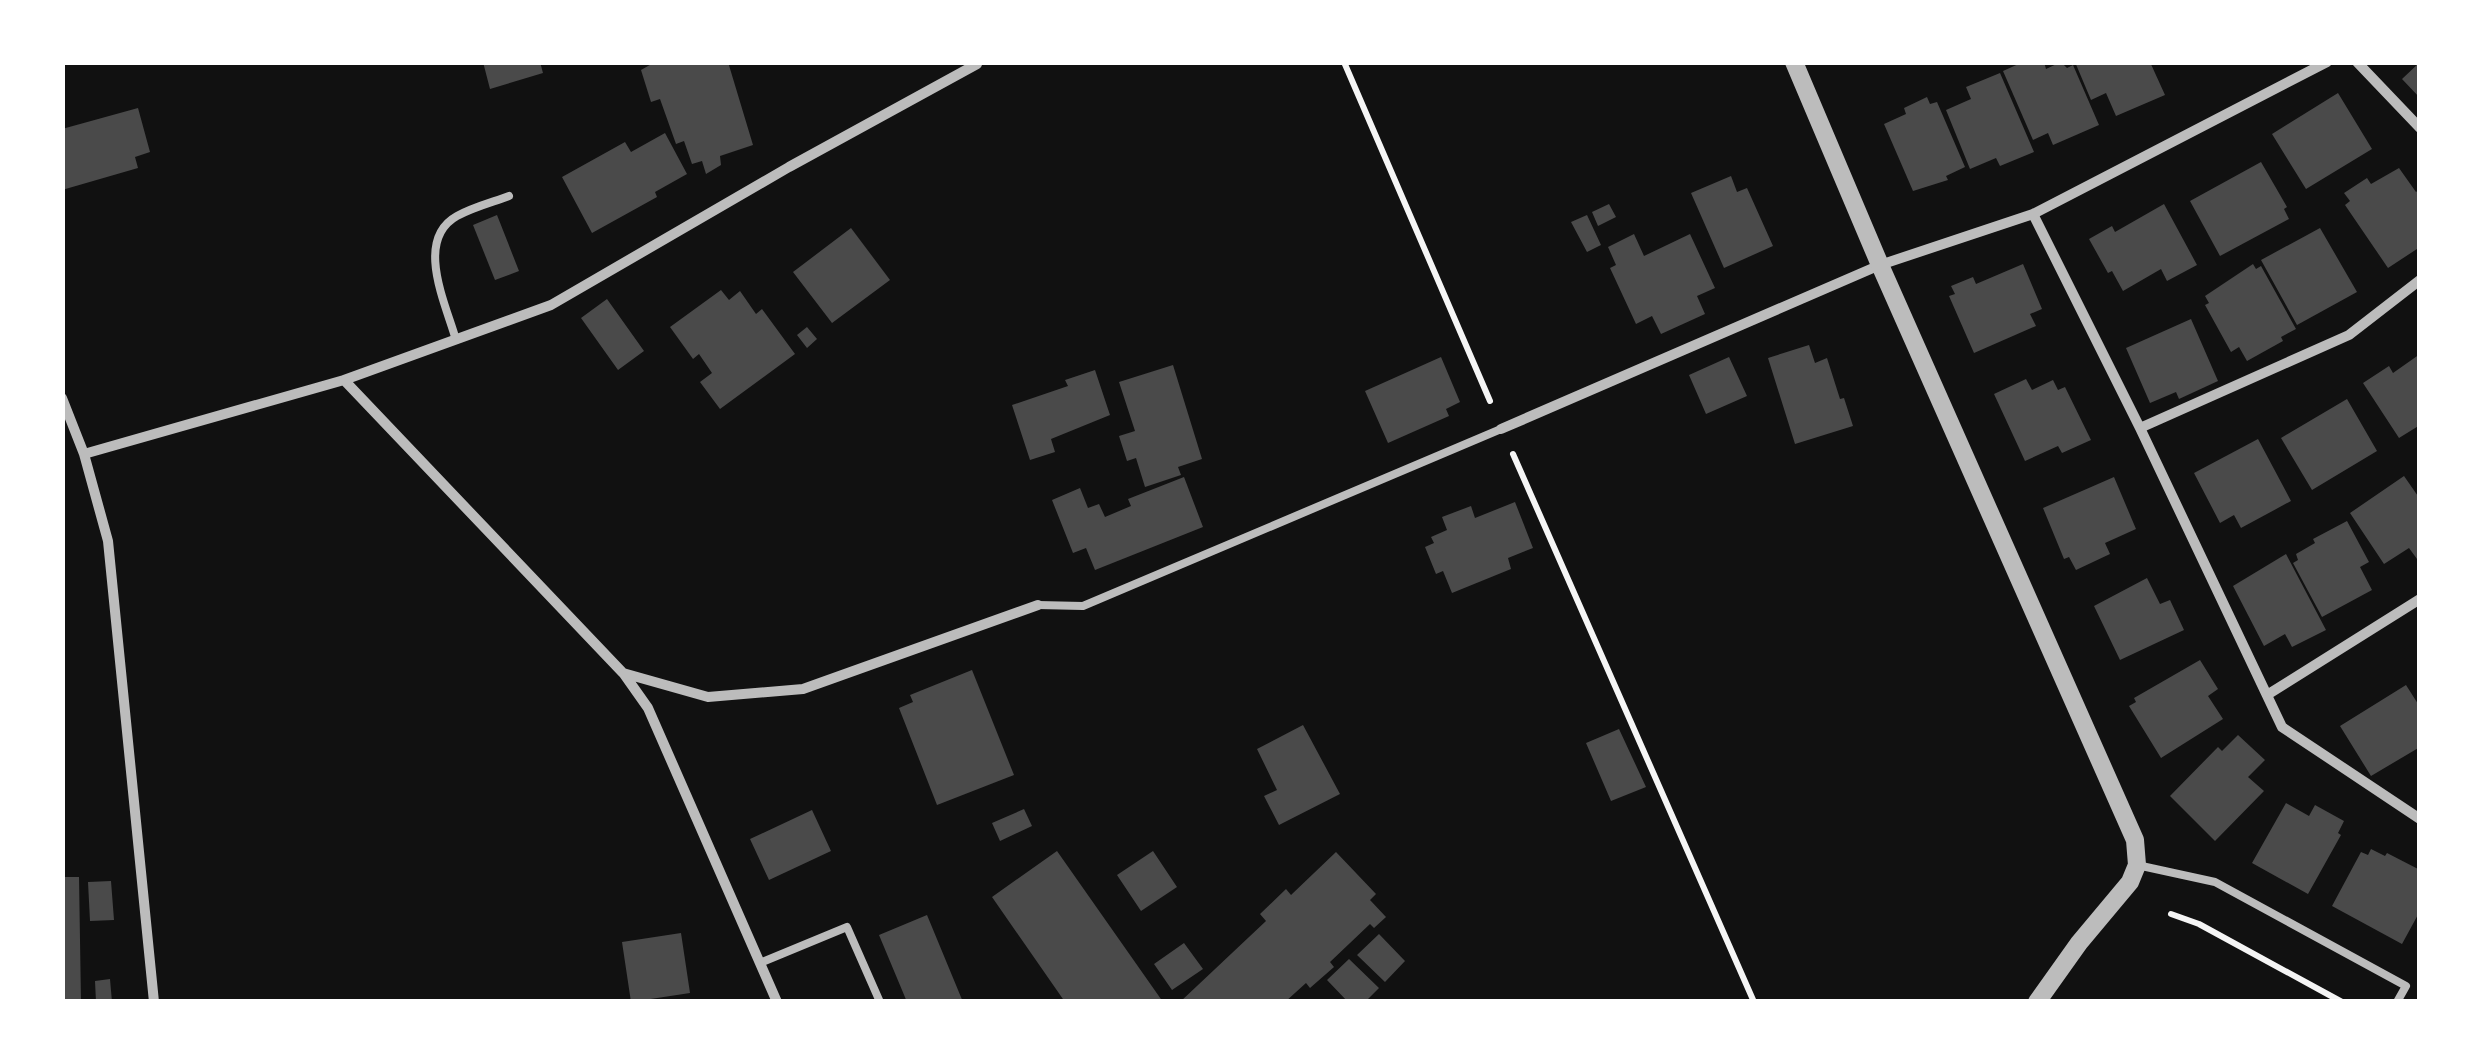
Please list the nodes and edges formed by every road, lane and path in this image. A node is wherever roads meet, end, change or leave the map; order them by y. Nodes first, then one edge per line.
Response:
1 (1344, 62) edge
2 (1794, 62) edge
3 (2327, 62) edge
4 (2357, 62) edge
5 (977, 64) edge
6 (2420, 128) edge
7 (510, 196) dead end
8 (2033, 214) junction
9 (1880, 265) junction
10 (2420, 280) edge
11 (456, 340) junction
12 (344, 380) junction
13 (62, 398) edge
14 (2140, 428) junction
15 (1502, 429) junction
16 (84, 454) junction
17 (2420, 599) edge
18 (1038, 604) joint
19 (623, 673) junction
20 (2267, 695) junction
21 (2420, 819) edge
22 (2137, 865) junction
23 (2170, 914) dead end
24 (760, 963) junction
25 (154, 1002) edge
26 (777, 1002) edge
27 (880, 1002) edge
28 (1754, 1002) edge
29 (2037, 1002) edge
30 (2342, 1002) edge
31 (2397, 1002) edge

1 - 15 path
2 - 9 street
3 - 8 street
4 - 6 street
5 - 11 street
7 - 11 lane
8 - 9 street
8 - 14 street
9 - 15 street
9 - 22 street
10 - 14 street
11 - 12 street
12 - 16 street
12 - 19 street
13 - 16 street
14 - 20 street
15 - 18 lane
15 - 28 path
16 - 25 street
17 - 20 street
18 - 19 street
19 - 24 street
20 - 21 street
22 - 29 street
22 - 31 lane
23 - 30 path
24 - 26 street
24 - 27 lane

